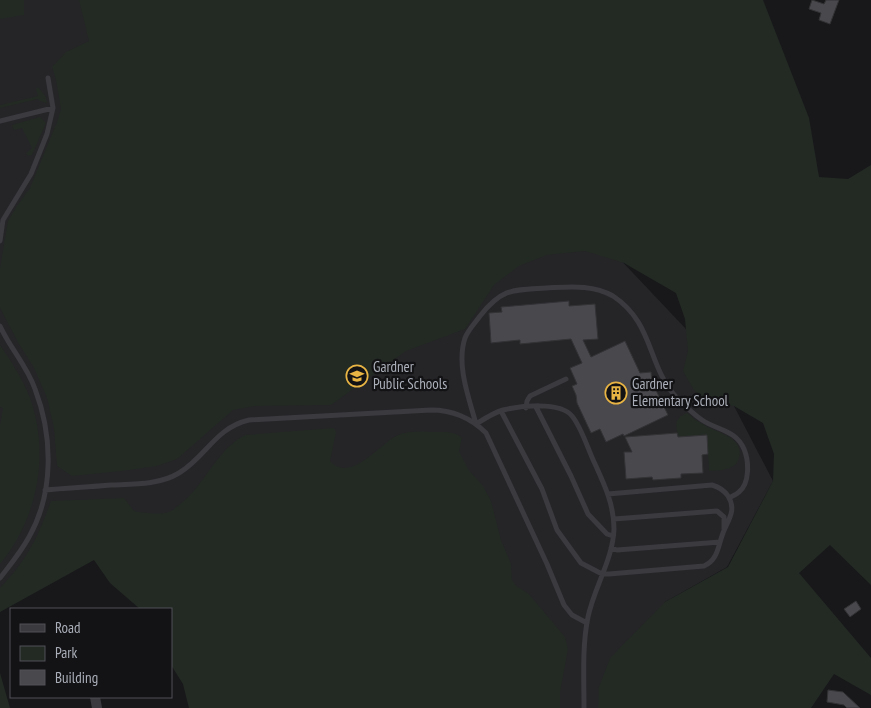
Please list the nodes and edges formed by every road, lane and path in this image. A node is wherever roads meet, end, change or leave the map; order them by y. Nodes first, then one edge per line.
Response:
1 (48, 78) dead end
2 (53, 108) junction
3 (0, 121) edge
4 (1, 230) edge
5 (0, 241) edge
6 (0, 326) edge
7 (566, 379) dead end
8 (536, 407) junction
9 (526, 408) junction
10 (501, 411) junction
11 (476, 424) junction
12 (45, 490) junction
13 (608, 494) junction
14 (729, 498) junction
15 (614, 519) junction
16 (723, 532) junction
17 (613, 536) junction
18 (720, 542) junction
19 (611, 548) junction
20 (602, 574) junction
21 (0, 578) edge
22 (587, 623) junction
23 (584, 708) edge

1 - 2 lane
2 - 3 lane
2 - 4 lane
4 - 5 lane
6 - 12 lane
7 - 9 lane
8 - 9 lane
8 - 13 lane
8 - 17 lane
9 - 10 lane
10 - 11 lane
10 - 20 lane
11 - 12 lane
11 - 14 lane
11 - 22 lane
12 - 21 lane
13 - 14 lane
13 - 15 lane
14 - 16 lane
15 - 16 lane
15 - 17 lane
16 - 18 lane
17 - 19 lane
18 - 19 lane
18 - 20 lane
19 - 20 lane
20 - 22 lane
22 - 23 lane

